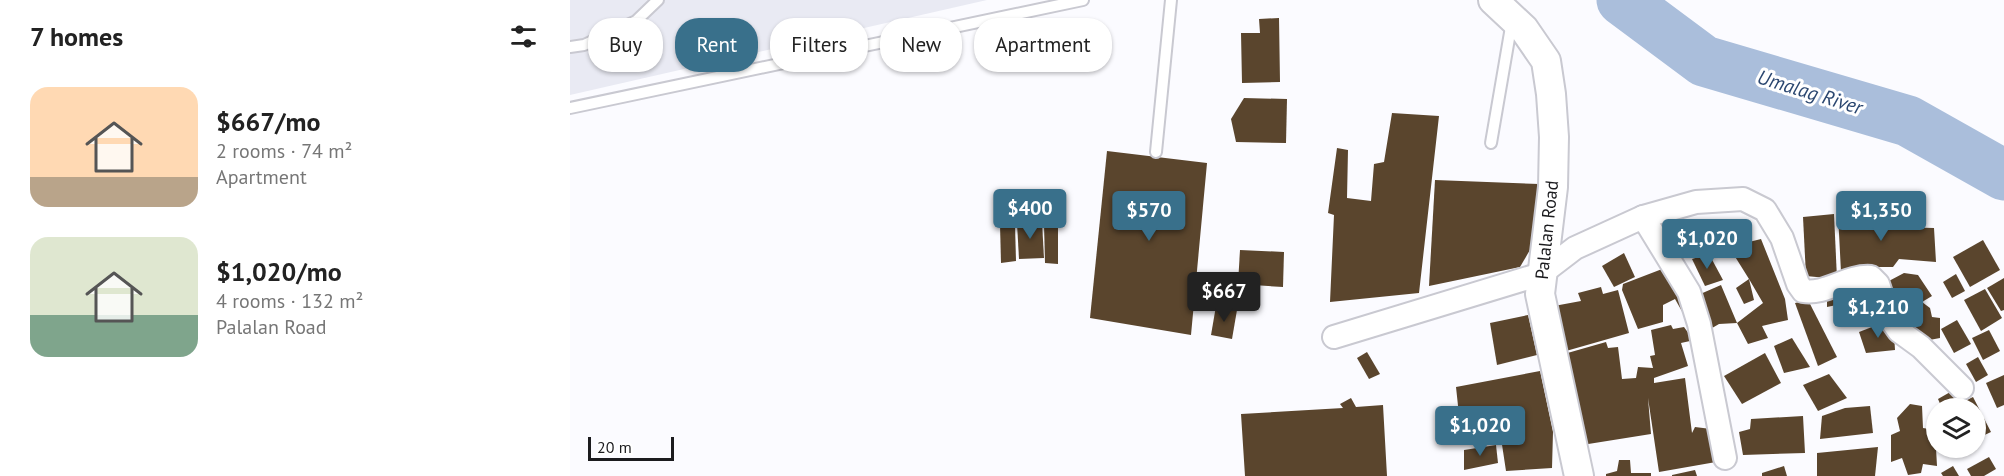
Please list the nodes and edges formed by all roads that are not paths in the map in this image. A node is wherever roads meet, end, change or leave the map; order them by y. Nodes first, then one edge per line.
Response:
1 (658, 0) edge
2 (1083, 0) edge
3 (1171, 0) edge
4 (1503, 9) edge
5 (570, 47) edge
6 (570, 108) edge
7 (1491, 143) dead end
8 (1156, 152) dead end
9 (1643, 217) junction
10 (1541, 274) junction
11 (1334, 337) dead end
12 (1962, 388) dead end
13 (1725, 458) dead end
14 (1579, 476) edge

1 - 5 lane
2 - 6 lane
3 - 8 lane
4 - 7 lane
4 - 10 street, Palalan Road
9 - 10 street
9 - 12 street
9 - 13 street
10 - 11 street
10 - 14 street, Palalan Road

